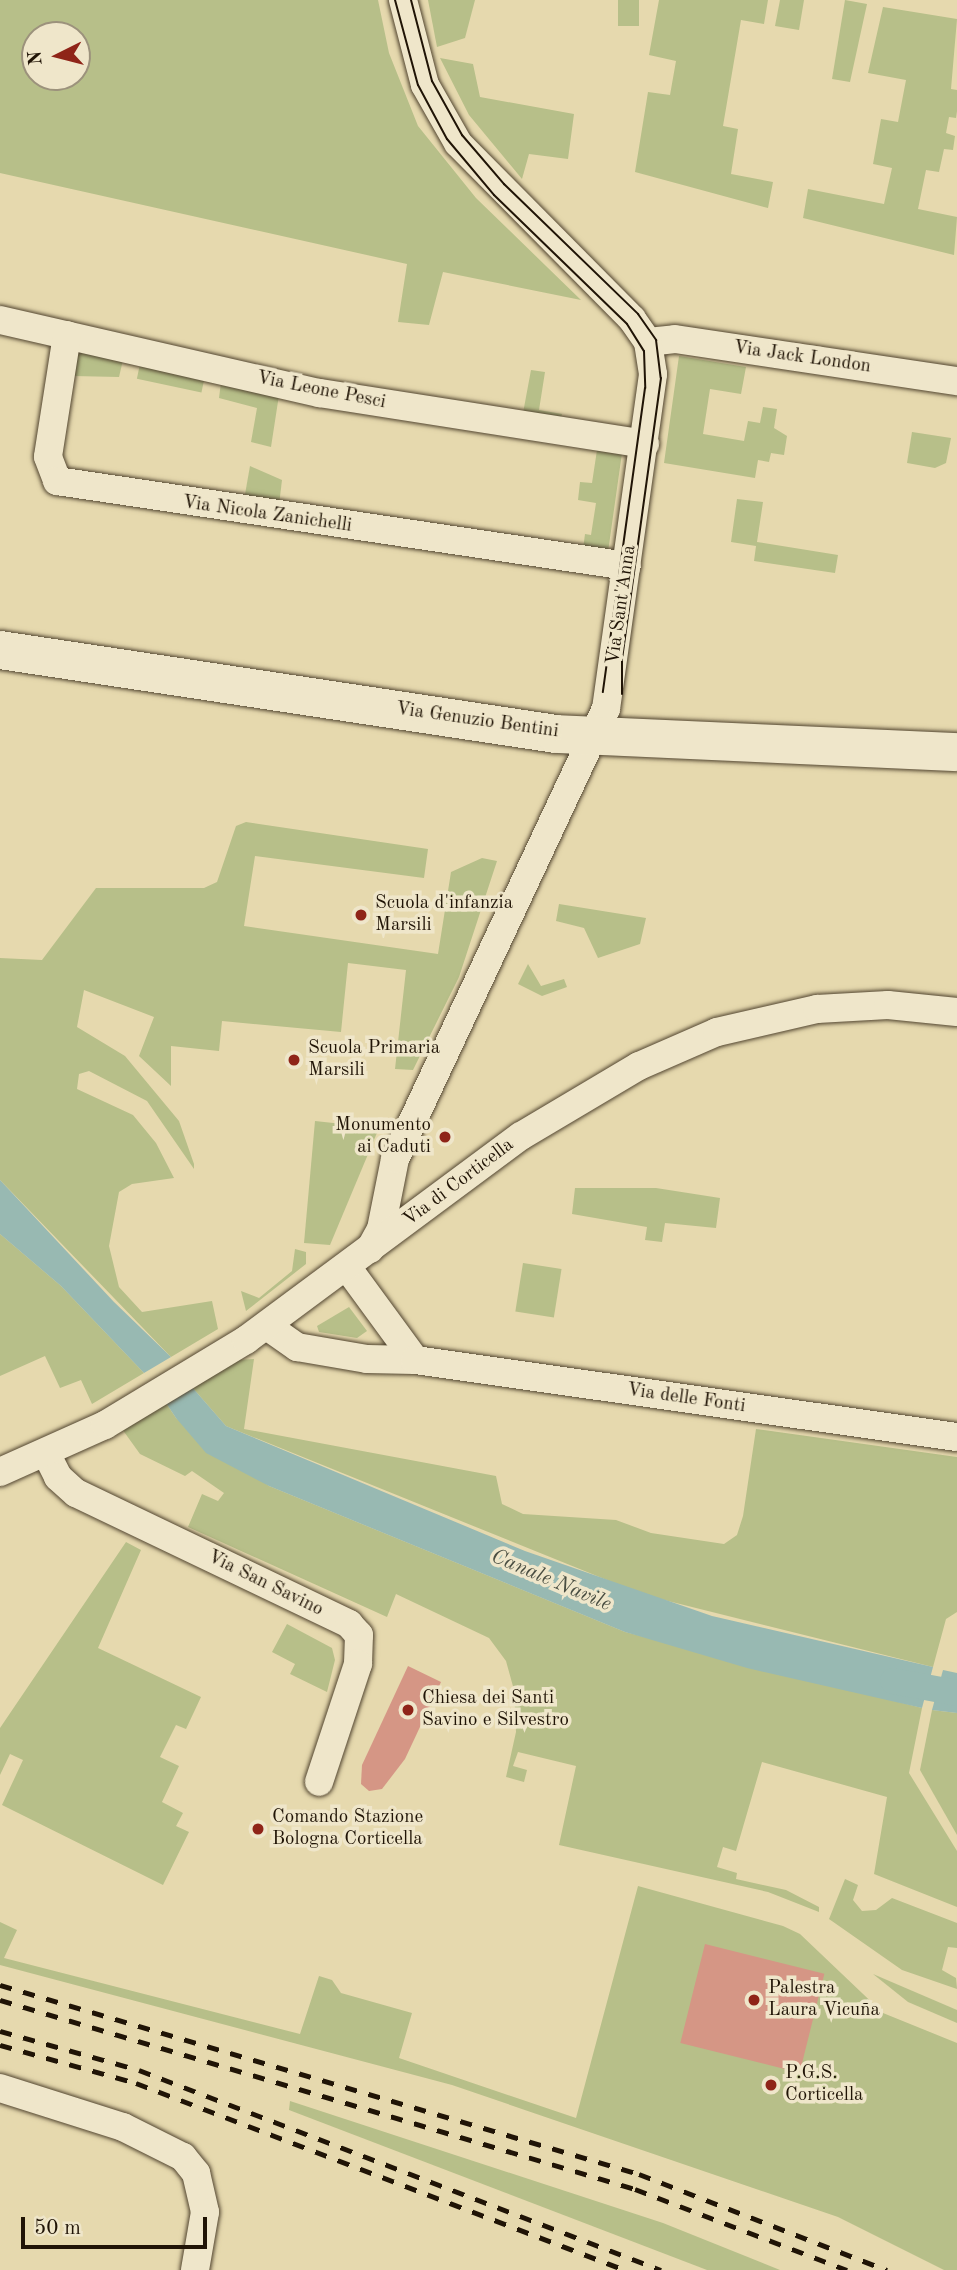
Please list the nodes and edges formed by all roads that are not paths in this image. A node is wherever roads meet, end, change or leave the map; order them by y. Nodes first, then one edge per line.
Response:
1 (403, 0) edge
2 (0, 320) edge
3 (67, 335) junction
4 (648, 342) junction
5 (957, 381) edge
6 (645, 444) junction
7 (627, 566) junction
8 (0, 650) edge
9 (596, 735) junction
10 (957, 752) edge
11 (957, 1012) edge
12 (370, 1249) junction
13 (346, 1268) junction
14 (267, 1326) junction
15 (415, 1360) junction
16 (957, 1437) edge
17 (46, 1453) junction
18 (0, 1472) edge
19 (319, 1782) dead end
20 (0, 2088) edge
21 (195, 2270) edge

1 - 4 street, Via Sant'Anna
2 - 3 street, Via Leone Pesci
3 - 6 street, Via Leone Pesci
3 - 7 street, Via Nicola Zanichelli
4 - 5 street, Via Jack London
4 - 6 street, Via Sant'Anna
6 - 7 street, Via Sant'Anna
7 - 9 street, Via Sant'Anna
8 - 9 street, Via Genuzio Bentini
9 - 10 street, Via Genuzio Bentini
9 - 12 street, Via Sant'Anna
11 - 12 street, Via di Corticella
12 - 13 street, Via di Corticella
13 - 14 street, Via di Corticella
13 - 15 street
14 - 15 street, Via delle Fonti
14 - 17 street, Via di Corticella
15 - 16 street, Via delle Fonti
17 - 18 street, Via di Corticella
17 - 19 street, Via San Savino
20 - 21 street

